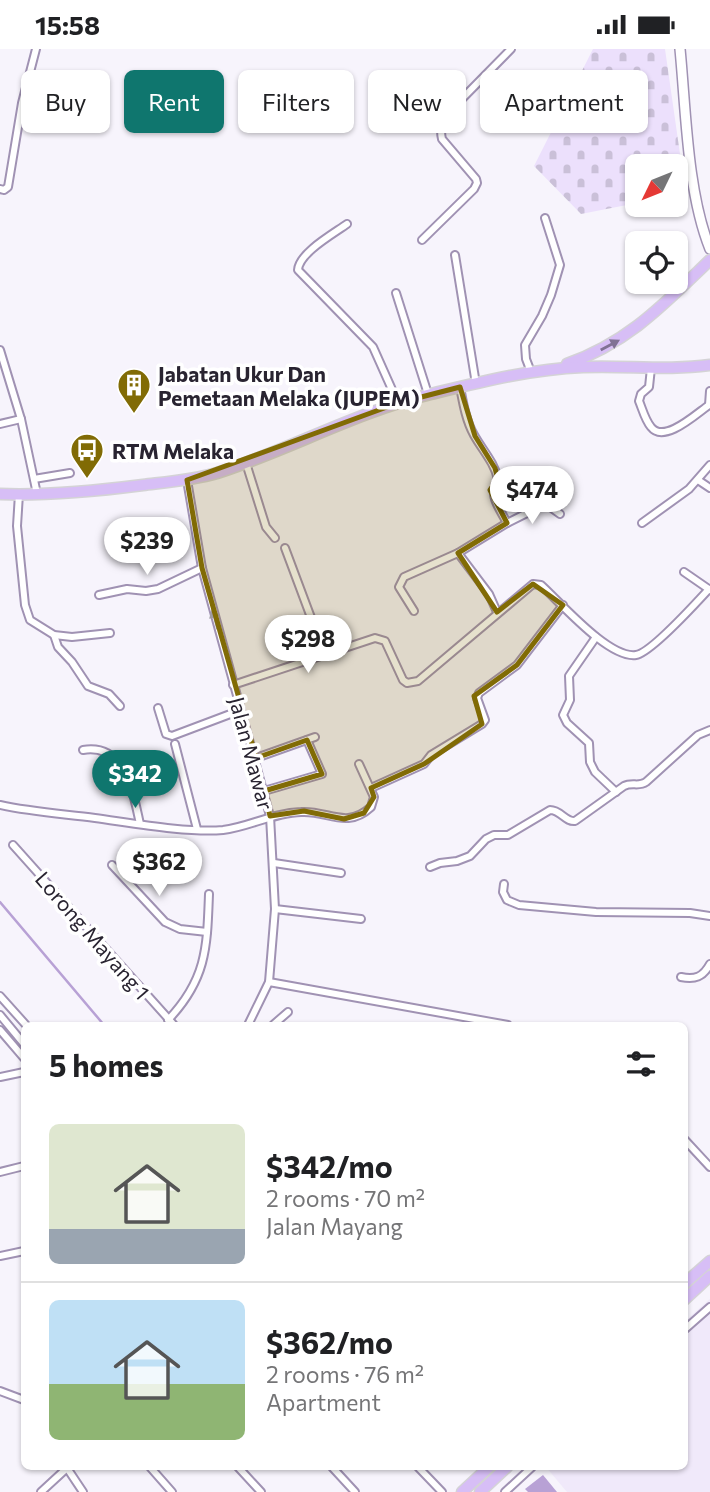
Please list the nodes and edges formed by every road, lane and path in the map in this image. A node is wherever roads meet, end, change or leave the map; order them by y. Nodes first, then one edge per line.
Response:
1 (36, 49) edge
2 (511, 49) edge
3 (680, 49) edge
4 (0, 189) edge
5 (545, 218) dead end
6 (347, 224) dead end
7 (422, 240) dead end
8 (710, 247) edge
9 (455, 255) dead end
10 (710, 260) edge
11 (396, 293) dead end
12 (0, 349) edge
13 (710, 365) edge
14 (651, 368) junction
15 (677, 368) junction
16 (547, 370) junction
17 (531, 372) junction
18 (710, 372) edge
19 (475, 384) junction
20 (460, 387) junction
21 (710, 391) edge
22 (428, 394) junction
23 (398, 403) junction
24 (709, 405) edge
25 (21, 419) junction
26 (0, 424) edge
27 (246, 463) junction
28 (710, 465) edge
29 (70, 473) dead end
30 (33, 479) junction
31 (187, 480) junction
32 (698, 480) junction
33 (710, 488) edge
34 (0, 494) edge
35 (19, 494) junction
36 (37, 494) junction
37 (560, 514) dead end
38 (507, 523) junction
39 (642, 523) dead end
40 (275, 538) dead end
41 (285, 548) dead end
42 (458, 553) junction
43 (202, 568) junction
44 (684, 572) dead end
45 (709, 589) edge
46 (99, 595) dead end
47 (563, 605) junction
48 (414, 611) dead end
49 (497, 612) junction
50 (110, 633) dead end
51 (54, 635) junction
52 (596, 637) junction
53 (325, 655) junction
54 (233, 685) junction
55 (120, 706) dead end
56 (158, 708) dead end
57 (241, 710) junction
58 (710, 730) edge
59 (314, 737) dead end
60 (307, 740) junction
61 (175, 744) dead end
62 (83, 750) dead end
63 (256, 758) junction
64 (359, 764) dead end
65 (371, 788) junction
66 (264, 791) junction
67 (616, 792) junction
68 (0, 805) edge
69 (270, 816) junction
70 (139, 824) junction
71 (197, 829) junction
72 (13, 845) dead end
73 (274, 863) junction
74 (112, 865) dead end
75 (430, 867) dead end
76 (341, 873) dead end
77 (504, 884) dead end
78 (209, 894) dead end
79 (275, 909) junction
80 (710, 916) edge
81 (361, 919) dead end
82 (208, 932) junction
83 (710, 964) edge
84 (681, 977) dead end
85 (269, 982) junction
86 (0, 996) edge
87 (288, 1012) dead end
88 (0, 1015) edge
89 (23, 1022) edge
90 (170, 1022) edge
91 (172, 1022) edge
92 (249, 1022) edge
93 (276, 1022) edge
94 (491, 1022) edge
95 (0, 1030) edge
96 (21, 1040) edge
97 (21, 1054) edge
98 (21, 1073) edge
99 (0, 1077) edge
100 (688, 1143) edge
101 (21, 1167) edge
102 (710, 1167) edge
103 (0, 1172) edge
104 (21, 1252) edge
105 (0, 1256) edge
106 (710, 1261) edge
107 (710, 1276) edge
108 (688, 1280) edge
109 (688, 1296) edge
110 (710, 1307) edge
111 (688, 1326) edge
112 (0, 1391) edge
113 (21, 1399) edge
114 (63, 1470) edge
115 (68, 1470) edge
116 (153, 1470) edge
117 (241, 1470) edge
118 (335, 1470) edge
119 (421, 1470) edge
120 (486, 1470) edge
121 (504, 1470) edge
122 (529, 1470) edge
123 (440, 1491) edge
124 (41, 1492) edge
125 (83, 1492) edge
126 (172, 1492) edge
127 (261, 1492) edge
128 (355, 1492) edge
129 (461, 1492) edge
130 (480, 1492) edge
131 (505, 1492) edge

1 - 4 street
2 - 7 street
3 - 8 street
5 - 17 street
6 - 23 street
9 - 19 street
16 -> 10 main road
11 - 22 street
12 - 25 street
13 - 15 main road
14 - 15 main road
14 - 16 main road
14 - 24 street
15 - 18 main road
16 - 17 main road
17 - 19 main road
19 - 20 main road
20 - 22 main road
20 - 38 street
21 - 24 street
22 - 23 main road
23 - 27 main road
25 - 26 street
25 - 30 street
27 - 31 main road
27 - 40 street
28 - 32 street
29 - 30 street
30 - 36 street
31 - 36 main road
31 - 43 street, Jalan Mawar
32 - 33 street
32 - 39 street
34 - 35 main road
35 - 36 main road
35 - 51 street
37 - 38 street
38 - 42 street
41 - 53 street
42 - 48 street
42 - 49 street
43 - 46 street
54 -> 43 street, Jalan Mawar
44 - 45 street
45 - 52 street
47 - 49 street
47 - 52 street
47 - 65 street
49 - 53 street
50 - 51 street
51 - 55 street
52 - 67 street
53 - 54 street
54 - 57 street, Jalan Mawar
56 - 57 street
57 - 63 street, Jalan Mawar
58 - 67 street
59 - 60 street
60 - 63 street
60 - 66 street
61 - 71 street
62 - 70 street
63 - 66 street, Jalan Mawar
64 - 65 street
65 - 69 street
66 - 69 street, Jalan Mawar
67 - 75 street
68 - 70 street
69 - 71 street
69 - 73 street, Jalan Mawar
70 - 71 street
72 - 90 street, Lorong Mayang 1
73 - 76 street
73 - 79 street, Jalan Mawar
74 - 82 street
77 - 80 street
78 - 82 street
79 - 81 street
79 - 85 street, Jalan Mawar
82 - 91 street
83 - 84 street
85 - 92 street, Jalan Mawar
85 - 94 street
86 - 89 street
87 - 93 street
88 - 96 street
95 - 97 street
98 - 99 street
100 - 102 street
101 - 103 street
104 - 105 street
106 - 108 main road
107 - 109 main road
110 - 111 street
112 - 113 street
114 - 124 street
115 - 125 street
116 - 126 street
117 - 127 street
118 - 128 street
119 - 123 street
120 - 129 main road
121 - 130 main road
122 - 131 street

